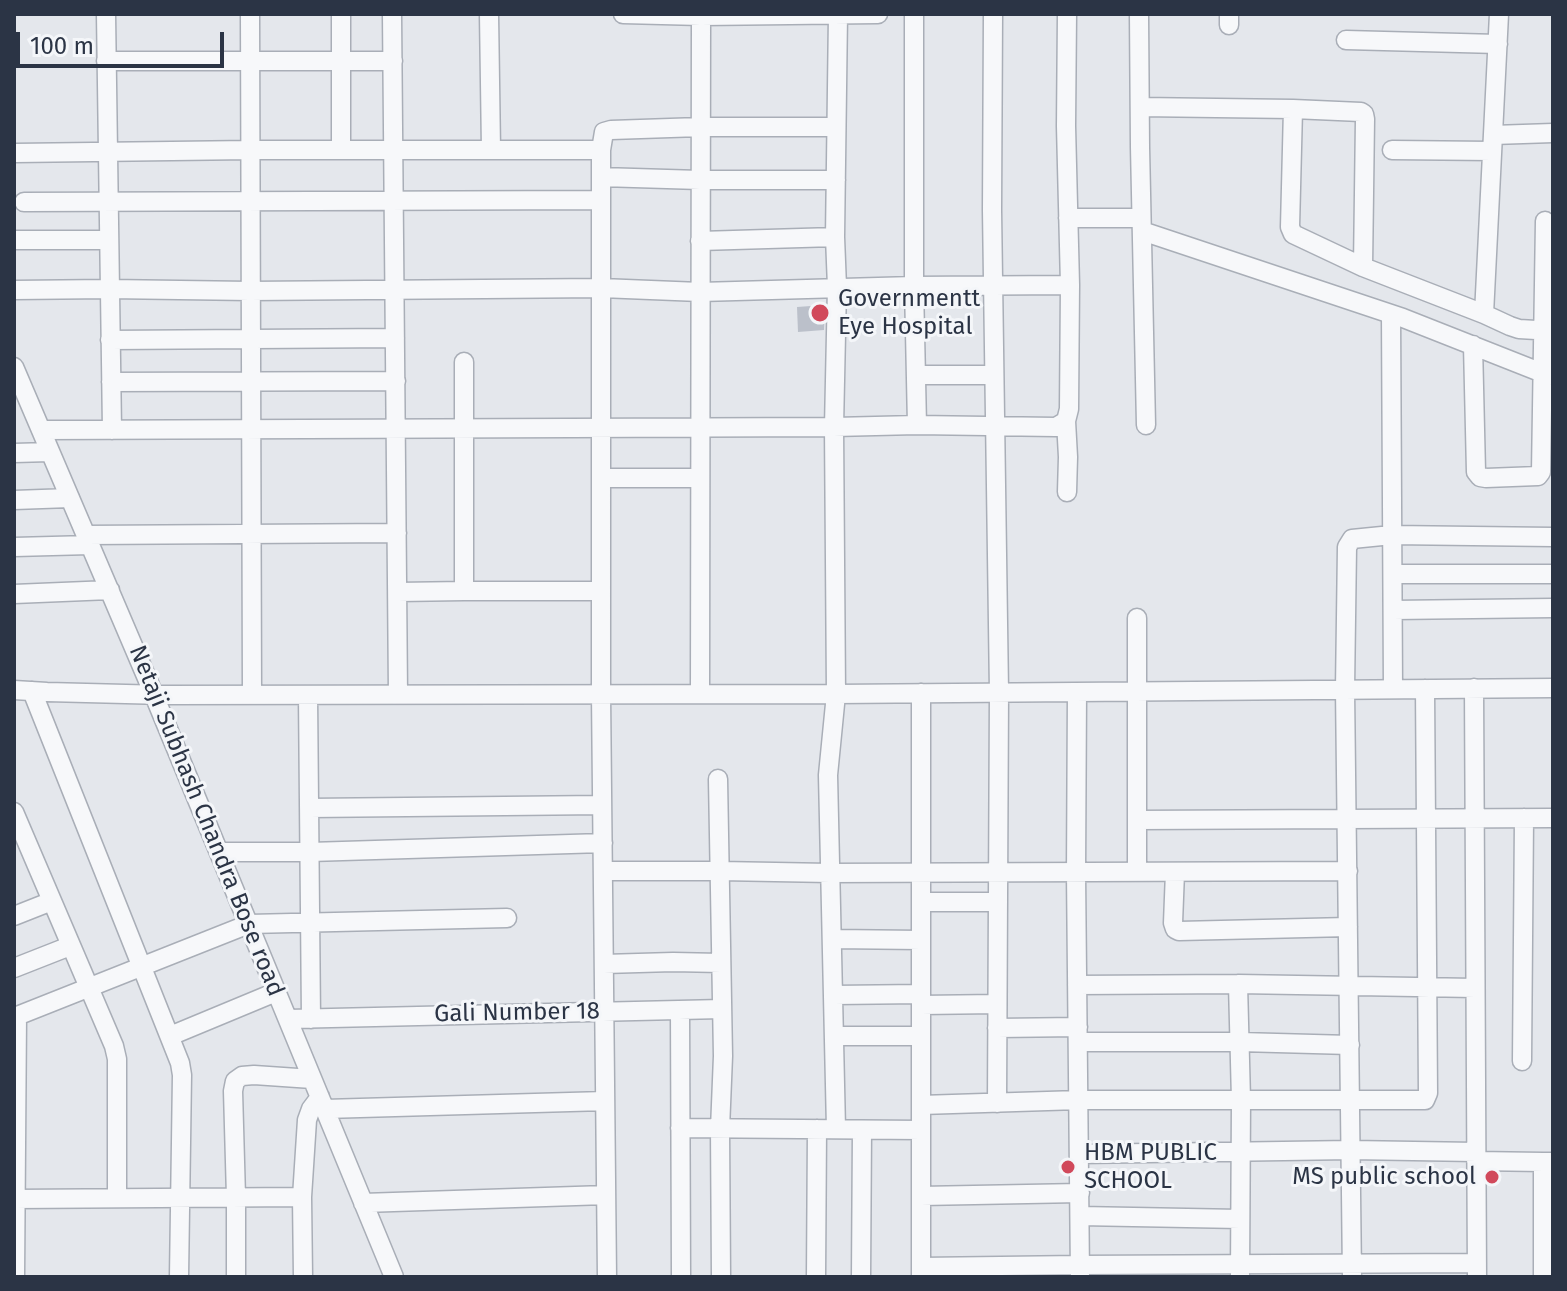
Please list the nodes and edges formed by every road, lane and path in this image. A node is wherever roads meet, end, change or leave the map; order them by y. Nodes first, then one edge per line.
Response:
1 (106, 14) edge
2 (250, 14) edge
3 (341, 14) edge
4 (392, 14) edge
5 (489, 14) edge
6 (623, 14) edge
7 (838, 14) edge
8 (878, 14) edge
9 (914, 14) edge
10 (993, 14) edge
11 (1067, 14) edge
12 (1139, 14) edge
13 (1499, 14) edge
14 (701, 15) edge
15 (1346, 40) dead end
16 (1498, 44) junction
17 (106, 61) junction
18 (393, 61) junction
19 (250, 62) junction
20 (341, 62) junction
21 (1140, 107) junction
22 (1293, 109) junction
23 (700, 127) junction
24 (836, 127) junction
25 (1553, 133) edge
26 (1492, 143) junction
27 (250, 150) junction
28 (341, 150) junction
29 (491, 150) junction
30 (601, 150) junction
31 (1392, 150) dead end
32 (393, 151) junction
33 (109, 152) junction
34 (15, 153) edge
35 (601, 177) junction
36 (700, 180) junction
37 (836, 180) junction
38 (250, 200) junction
39 (601, 200) junction
40 (108, 201) junction
41 (394, 201) junction
42 (24, 202) dead end
43 (1068, 218) junction
44 (1545, 221) dead end
45 (1142, 224) junction
46 (835, 237) junction
47 (14, 240) edge
48 (108, 240) junction
49 (700, 241) junction
50 (1363, 267) junction
51 (993, 285) junction
52 (1070, 285) junction
53 (914, 286) junction
54 (837, 287) junction
55 (601, 288) junction
56 (109, 289) junction
57 (14, 290) edge
58 (395, 290) junction
59 (250, 291) junction
60 (700, 292) junction
61 (1391, 314) junction
62 (1484, 314) junction
63 (1549, 331) edge
64 (250, 338) junction
65 (395, 338) junction
66 (110, 340) junction
67 (1473, 345) junction
68 (464, 362) dead end
69 (14, 367) edge
70 (916, 375) junction
71 (994, 375) junction
72 (1547, 375) edge
73 (396, 381) junction
74 (111, 382) junction
75 (250, 382) junction
76 (1066, 421) junction
77 (917, 425) junction
78 (1146, 425) dead end
79 (700, 427) junction
80 (834, 427) junction
81 (995, 427) junction
82 (465, 428) junction
83 (601, 428) junction
84 (251, 429) junction
85 (396, 429) junction
86 (41, 430) junction
87 (112, 430) junction
88 (50, 452) junction
89 (14, 453) edge
90 (601, 478) junction
91 (700, 478) junction
92 (1067, 492) dead end
93 (70, 498) junction
94 (14, 500) edge
95 (397, 533) junction
96 (251, 535) junction
97 (1392, 535) junction
98 (1553, 537) edge
99 (88, 540) junction
100 (14, 547) edge
101 (1393, 574) junction
102 (1553, 574) edge
103 (110, 590) junction
104 (464, 591) junction
105 (601, 591) junction
106 (398, 592) junction
107 (14, 594) edge
108 (1553, 608) edge
109 (1393, 610) junction
110 (1137, 618) dead end
111 (1474, 688) junction
112 (1553, 688) edge
113 (1345, 689) junction
114 (1393, 689) junction
115 (1425, 689) junction
116 (23, 690) edge
117 (1137, 691) junction
118 (999, 692) junction
119 (1077, 692) junction
120 (921, 693) junction
121 (398, 694) junction
122 (601, 694) junction
123 (700, 694) junction
124 (836, 694) junction
125 (155, 695) junction
126 (252, 695) junction
127 (308, 695) junction
128 (718, 779) dead end
129 (602, 805) junction
130 (309, 808) junction
131 (15, 815) edge
132 (1475, 818) junction
133 (1524, 818) junction
134 (1553, 818) edge
135 (1427, 819) junction
136 (1137, 820) junction
137 (1347, 820) junction
138 (603, 843) junction
139 (219, 852) junction
140 (310, 852) junction
141 (603, 871) junction
142 (720, 871) junction
143 (1348, 871) junction
144 (920, 872) junction
145 (1137, 872) junction
146 (1175, 872) junction
147 (830, 873) junction
148 (998, 873) junction
149 (1076, 873) junction
150 (52, 901) junction
151 (921, 902) junction
152 (998, 902) junction
153 (14, 916) edge
154 (507, 918) dead end
155 (310, 921) junction
156 (249, 924) junction
157 (1348, 927) junction
158 (833, 939) junction
159 (921, 940) junction
160 (70, 946) junction
161 (721, 963) junction
162 (604, 964) junction
163 (143, 966) junction
164 (14, 968) edge
165 (1238, 984) junction
166 (1077, 985) junction
167 (1349, 986) junction
168 (88, 988) junction
169 (1427, 988) junction
170 (1475, 988) junction
171 (276, 992) junction
172 (834, 995) junction
173 (921, 999) junction
174 (997, 1004) junction
175 (722, 1009) junction
176 (680, 1010) junction
177 (604, 1011) junction
178 (16, 1017) edge
179 (288, 1019) junction
180 (311, 1019) junction
181 (997, 1028) junction
182 (1078, 1035) junction
183 (170, 1036) junction
184 (835, 1036) junction
185 (921, 1036) junction
186 (1240, 1042) junction
187 (1350, 1045) junction
188 (1522, 1061) dead end
189 (312, 1079) junction
190 (1350, 1099) junction
191 (15, 1100) edge
192 (1079, 1100) junction
193 (1241, 1100) junction
194 (605, 1101) junction
195 (322, 1103) junction
196 (997, 1103) junction
197 (921, 1105) junction
198 (680, 1128) junction
199 (720, 1129) junction
200 (817, 1129) junction
201 (836, 1129) junction
202 (862, 1130) junction
203 (921, 1130) junction
204 (15, 1146) edge
205 (1351, 1150) junction
206 (1241, 1152) junction
207 (1080, 1154) junction
208 (1476, 1157) junction
209 (1548, 1162) edge
210 (1080, 1193) junction
211 (606, 1195) junction
212 (921, 1196) junction
213 (180, 1197) junction
214 (236, 1197) junction
215 (302, 1197) junction
216 (117, 1198) junction
217 (15, 1199) edge
218 (363, 1203) junction
219 (1080, 1216) junction
220 (1240, 1219) junction
221 (14, 1247) edge
222 (1240, 1270) edge
223 (1297, 1270) edge
224 (1352, 1270) edge
225 (1477, 1270) edge
226 (1080, 1271) edge
227 (1185, 1271) edge
228 (921, 1272) edge
229 (975, 1272) edge
230 (15, 1277) edge
231 (179, 1277) edge
232 (236, 1277) edge
233 (303, 1277) edge
234 (394, 1277) edge
235 (607, 1277) edge
236 (681, 1277) edge
237 (721, 1277) edge
238 (816, 1277) edge
239 (861, 1277) edge
240 (1543, 1277) edge

1 - 17 street
2 - 19 street
3 - 20 street
4 - 18 street
5 - 29 street
6 - 14 street
7 - 8 street
7 - 14 street
7 - 24 street
9 - 53 street
10 - 51 street
11 - 43 street
12 - 21 street
13 - 16 street
14 - 23 street
15 - 16 street
16 - 26 street
17 - 19 street
17 - 33 street
18 - 20 street
18 - 32 street
19 - 20 street
19 - 27 street
20 - 28 street
21 - 22 street
21 - 45 street
22 - 50 street
22 - 50 street
23 - 24 street
23 - 30 street
23 - 36 street
24 - 37 street
25 - 26 street
26 - 31 street
26 - 62 street
27 - 28 street
27 - 33 street
27 - 38 street
28 - 32 street
29 - 30 street
29 - 32 street
30 - 35 street
32 - 41 street
33 - 34 street
33 - 40 street
35 - 36 street
35 - 39 street
36 - 37 street
36 - 49 street
37 - 46 street
38 - 40 street
38 - 41 street
38 - 59 street
39 - 41 street
39 - 55 street
40 - 42 street
40 - 48 street
41 - 58 street
43 - 45 street
43 - 52 street
44 - 63 street
45 - 61 street
45 - 78 street
46 - 49 street
46 - 54 street
47 - 48 street
48 - 56 street
49 - 60 street
50 - 62 street
51 - 52 street
51 - 53 street
51 - 71 street
52 - 76 street
53 - 54 street
53 - 70 street
54 - 60 street
54 - 80 street
55 - 58 street
55 - 60 street
55 - 83 street
56 - 57 street
56 - 59 street
56 - 66 street
58 - 59 street
58 - 65 street
59 - 64 street
60 - 79 street
61 - 67 street
61 - 97 street
62 - 63 street
63 - 72 street
64 - 65 street
64 - 66 street
64 - 75 street
65 - 73 street
66 - 74 street
67 - 72 street
67 - 72 street
68 - 82 street
69 - 86 street, Netaji Subhash Chandra Bose road
70 - 71 street
70 - 77 street
71 - 81 street
73 - 75 street
73 - 85 street
74 - 75 street
74 - 87 street
75 - 84 street
76 - 81 street
76 - 92 street
77 - 80 street
77 - 81 street
79 - 80 street
79 - 83 street
79 - 91 street
80 - 124 street
81 - 118 street
82 - 83 street
82 - 85 street
82 - 104 street
83 - 90 street
84 - 85 street
84 - 87 street
84 - 96 street
85 - 95 street
86 - 87 street
86 - 88 street, Netaji Subhash Chandra Bose road
88 - 89 street
88 - 93 street, Netaji Subhash Chandra Bose road
90 - 91 street
90 - 105 street
91 - 123 street
93 - 94 street
93 - 99 street, Netaji Subhash Chandra Bose road
95 - 96 street
95 - 106 street
96 - 99 street
96 - 126 street
97 - 98 street
97 - 101 street
97 - 113 street
99 - 100 street
99 - 103 street, Netaji Subhash Chandra Bose road
101 - 102 street
101 - 109 street
103 - 107 street
103 - 125 street, Netaji Subhash Chandra Bose road
104 - 105 street
104 - 106 street
105 - 122 street
106 - 121 street
108 - 109 street
109 - 114 street
110 - 117 street
111 - 112 street
111 - 115 street
111 - 132 street
113 - 114 street
113 - 117 street
113 - 137 street
114 - 115 street
115 - 135 street
116 - 125 street
116 - 163 street
117 - 119 street
117 - 136 street
118 - 119 street
118 - 120 street
118 - 148 street
119 - 149 street
120 - 124 street
120 - 144 street
121 - 122 street
121 - 127 street
122 - 123 street
122 - 129 street
123 - 124 street
124 - 147 street
125 - 126 street
125 - 139 street, Netaji Subhash Chandra Bose road
126 - 127 street
127 - 130 street
128 - 142 street
129 - 130 street
129 - 138 street
130 - 140 street
131 - 150 street
132 - 133 street
132 - 135 street
132 - 170 street
133 - 134 street
133 - 188 street
135 - 137 street
135 - 169 street
136 - 137 street
136 - 145 street
137 - 143 street
138 - 140 street
138 - 141 street
139 - 140 street
139 - 156 street, Netaji Subhash Chandra Bose road
140 - 155 street
141 - 142 street
141 - 162 street
142 - 147 street
142 - 161 street
143 - 146 street
143 - 157 street
144 - 147 street
144 - 148 street
144 - 151 street
145 - 146 street
145 - 149 street
146 - 157 street
147 - 158 street
148 - 149 street
148 - 152 street
149 - 166 street
150 - 153 street
150 - 160 street
151 - 152 street
151 - 159 street
152 - 174 street
154 - 155 street
155 - 156 street
155 - 180 street
156 - 163 street
156 - 171 street, Netaji Subhash Chandra Bose road
157 - 167 street
158 - 159 street
158 - 172 street
159 - 173 street
160 - 164 street
160 - 168 street
161 - 162 street
161 - 175 street
162 - 177 street
163 - 168 street
163 - 183 street
165 - 166 street
165 - 167 street
165 - 186 street
166 - 182 street
167 - 169 street
167 - 187 street
168 - 178 street
168 - 216 street
169 - 170 street
169 - 190 street
170 - 208 street
171 - 179 street, Netaji Subhash Chandra Bose road
171 - 183 street
172 - 173 street
172 - 184 street
173 - 174 street
173 - 185 street
174 - 181 street
175 - 176 street, Gali Number 18
175 - 199 street
176 - 177 street, Gali Number 18
176 - 198 street
177 - 180 street, Gali Number 18
177 - 194 street
178 - 191 street
179 - 180 street, Gali Number 18
179 - 189 street, Netaji Subhash Chandra Bose road
181 - 182 street
181 - 196 street
182 - 186 street
182 - 192 street
183 - 213 street
184 - 185 street
184 - 201 street
185 - 197 street
186 - 187 street
186 - 193 street
187 - 190 street
189 - 195 street, Netaji Subhash Chandra Bose road
189 - 214 street
190 - 193 street
190 - 205 street
191 - 204 street
192 - 193 street
192 - 196 street
192 - 207 street
193 - 206 street
194 - 195 street
194 - 211 street
195 - 215 street
195 - 218 street, Netaji Subhash Chandra Bose road
196 - 197 street
197 - 203 street
198 - 199 street
198 - 236 street
199 - 200 street
199 - 237 street
200 - 201 street
200 - 238 street
201 - 202 street
202 - 203 street
202 - 239 street
203 - 212 street
204 - 217 street
205 - 206 street
205 - 208 street
205 - 224 street
206 - 207 street
206 - 220 street
207 - 210 street
208 - 209 street
208 - 225 street
209 - 240 street
210 - 212 street
210 - 219 street
211 - 218 street
211 - 235 street
212 - 228 street
213 - 214 street
213 - 216 street
213 - 231 street
214 - 215 street
214 - 232 street
215 - 233 street
216 - 217 street
217 - 221 street
218 - 234 street, Netaji Subhash Chandra Bose road
219 - 220 street
219 - 226 street
220 - 222 street
221 - 230 street
222 - 223 street
222 - 227 street
223 - 224 street
224 - 225 street
226 - 227 street
226 - 229 street
228 - 229 street

